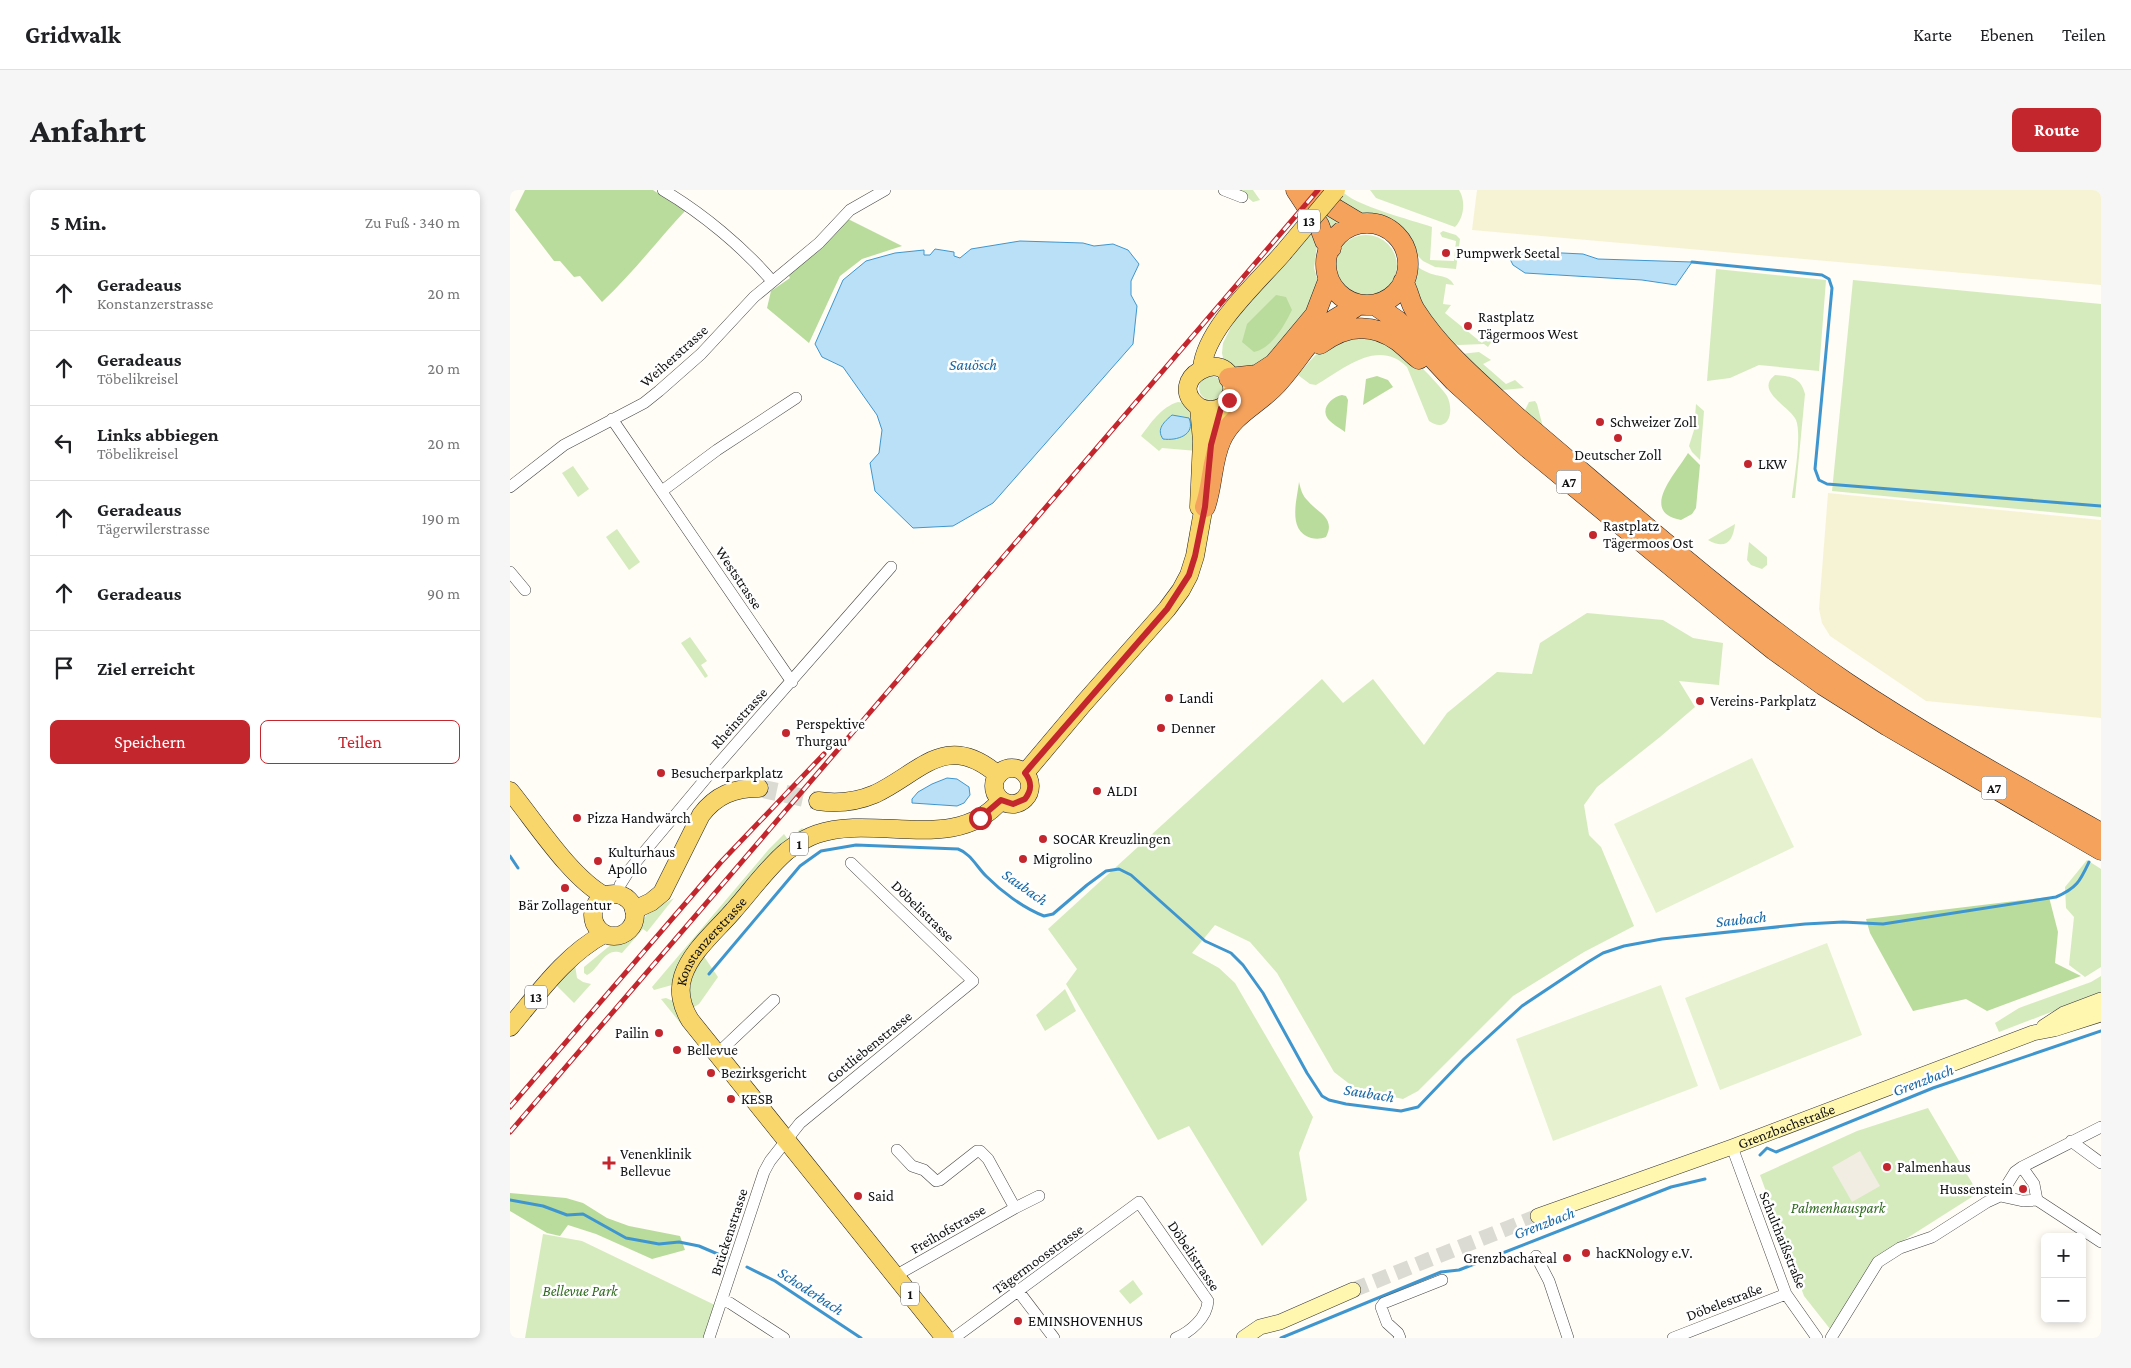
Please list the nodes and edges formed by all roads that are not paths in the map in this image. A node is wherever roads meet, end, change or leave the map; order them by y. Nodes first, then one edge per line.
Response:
1 (663, 190) edge
2 (885, 190) edge
3 (1224, 190) edge
4 (1296, 190) edge
5 (1317, 190) edge
6 (1336, 190) edge
7 (1242, 197) dead end
8 (1359, 223) junction
9 (1331, 248) junction
10 (772, 281) junction
11 (1328, 281) junction
12 (1403, 282) junction
13 (1366, 305) junction
14 (1299, 357) junction
15 (1442, 369) junction
16 (1285, 372) junction
17 (1220, 384) junction
18 (796, 398) dead end
19 (1199, 407) junction
20 (612, 419) junction
21 (510, 487) edge
22 (662, 491) junction
23 (1205, 507) junction
24 (1198, 536) junction
25 (891, 567) dead end
26 (510, 572) edge
27 (525, 590) dead end
28 (792, 682) junction
29 (1025, 773) junction
30 (998, 775) junction
31 (759, 788) tunnel mouth
32 (510, 791) edge
33 (1001, 800) junction
34 (818, 801) tunnel mouth
35 (2101, 833) edge
36 (2101, 850) edge
37 (851, 863) dead end
38 (602, 903) junction
39 (634, 910) junction
40 (604, 934) junction
41 (562, 967) junction
42 (974, 981) joint
43 (774, 1000) dead end
44 (2101, 1000) edge
45 (2101, 1014) edge
46 (510, 1027) edge
47 (2033, 1033) junction
48 (718, 1054) junction
49 (2101, 1127) edge
50 (786, 1140) junction
51 (2071, 1141) junction
52 (1732, 1147) junction
53 (897, 1150) dead end
54 (2101, 1163) edge
55 (2022, 1167) junction
56 (1039, 1196) dead end
57 (2000, 1196) junction
58 (2037, 1200) junction
59 (1139, 1202) joint
60 (1015, 1208) junction
61 (1538, 1216) tunnel mouth
62 (2101, 1242) edge
63 (1536, 1256) dead end
64 (895, 1276) junction
65 (1442, 1280) dead end
66 (1353, 1290) tunnel mouth
67 (1019, 1292) junction
68 (1786, 1294) junction
69 (722, 1300) junction
70 (1280, 1322) junction
71 (709, 1338) edge
72 (784, 1338) edge
73 (945, 1338) edge
74 (954, 1338) edge
75 (1054, 1338) edge
76 (1176, 1338) edge
77 (1244, 1338) edge
78 (1262, 1338) edge
79 (1400, 1338) edge
80 (1568, 1338) edge
81 (1673, 1338) edge
82 (1817, 1338) edge
83 (1831, 1338) edge

1 - 10 street
2 - 10 street, Weiherstrasse
3 - 7 street
4 - 9 highway
5 - 8 highway
6 - 17 main road, 13, bridge
8 - 9 highway
8 - 12 highway
9 - 11 highway
10 - 20 street, Weiherstrasse
11 - 13 highway, A7
11 - 17 highway
12 - 13 highway
12 - 35 highway, A7
13 - 14 highway
13 - 15 highway, A7
14 - 15 highway
14 - 16 highway
15 - 36 highway, A7
16 - 17 highway
16 - 23 highway
17 - 19 main road
17 - 19 main road
17 - 23 main road, 13
18 - 22 street
19 - 24 main road, 13
20 - 21 street, Weiherstrasse
20 - 22 street, Weststrasse
22 - 28 street, Weststrasse
23 - 24 main road, 13
24 - 29 main road, 13
25 - 28 street, Rheinstrasse
26 - 27 street
28 - 38 street, Rheinstrasse
29 - 30 main road
29 - 33 main road
30 - 33 main road
30 - 34 main road
31 - 39 main road
32 - 38 main road
33 - 48 main road, Konstanzerstrasse / 1
37 - 42 street, Döbelistrasse
38 - 39 main road
38 - 40 main road
38 - 41 main road, 13
39 - 40 main road
40 - 41 main road, 13
41 - 46 main road, 13
42 - 50 street, Gottliebenstrasse
43 - 48 street
44 - 47 street, Grenzbachstraße
45 - 47 street, Grenzbachstraße
47 - 52 street, Grenzbachstraße
48 - 50 main road, Konstanzerstrasse / 1
49 - 51 street
50 - 64 main road, Konstanzerstrasse / 1
50 - 69 street, Brückenstrasse
51 - 54 street
51 - 55 street
52 - 61 street, Grenzbachstraße
52 - 68 street, Schulthaißstraße
53 - 60 street
55 - 57 street
55 - 58 street
56 - 60 street, Freihofstrasse
57 - 58 street
57 - 83 street
58 - 62 street
59 - 67 street, Tägermoosstrasse
59 - 76 street, Döbelistrasse
60 - 64 street, Freihofstrasse
63 - 80 street
64 - 73 main road, Konstanzerstrasse / 1
65 - 79 street
66 - 70 street
67 - 74 street, Tägermoosstrasse
67 - 75 street
68 - 81 street, Döbelestraße
68 - 82 street, Schulthaißstraße
69 - 71 street, Brückenstrasse
69 - 72 street
70 - 77 street
70 - 78 street

